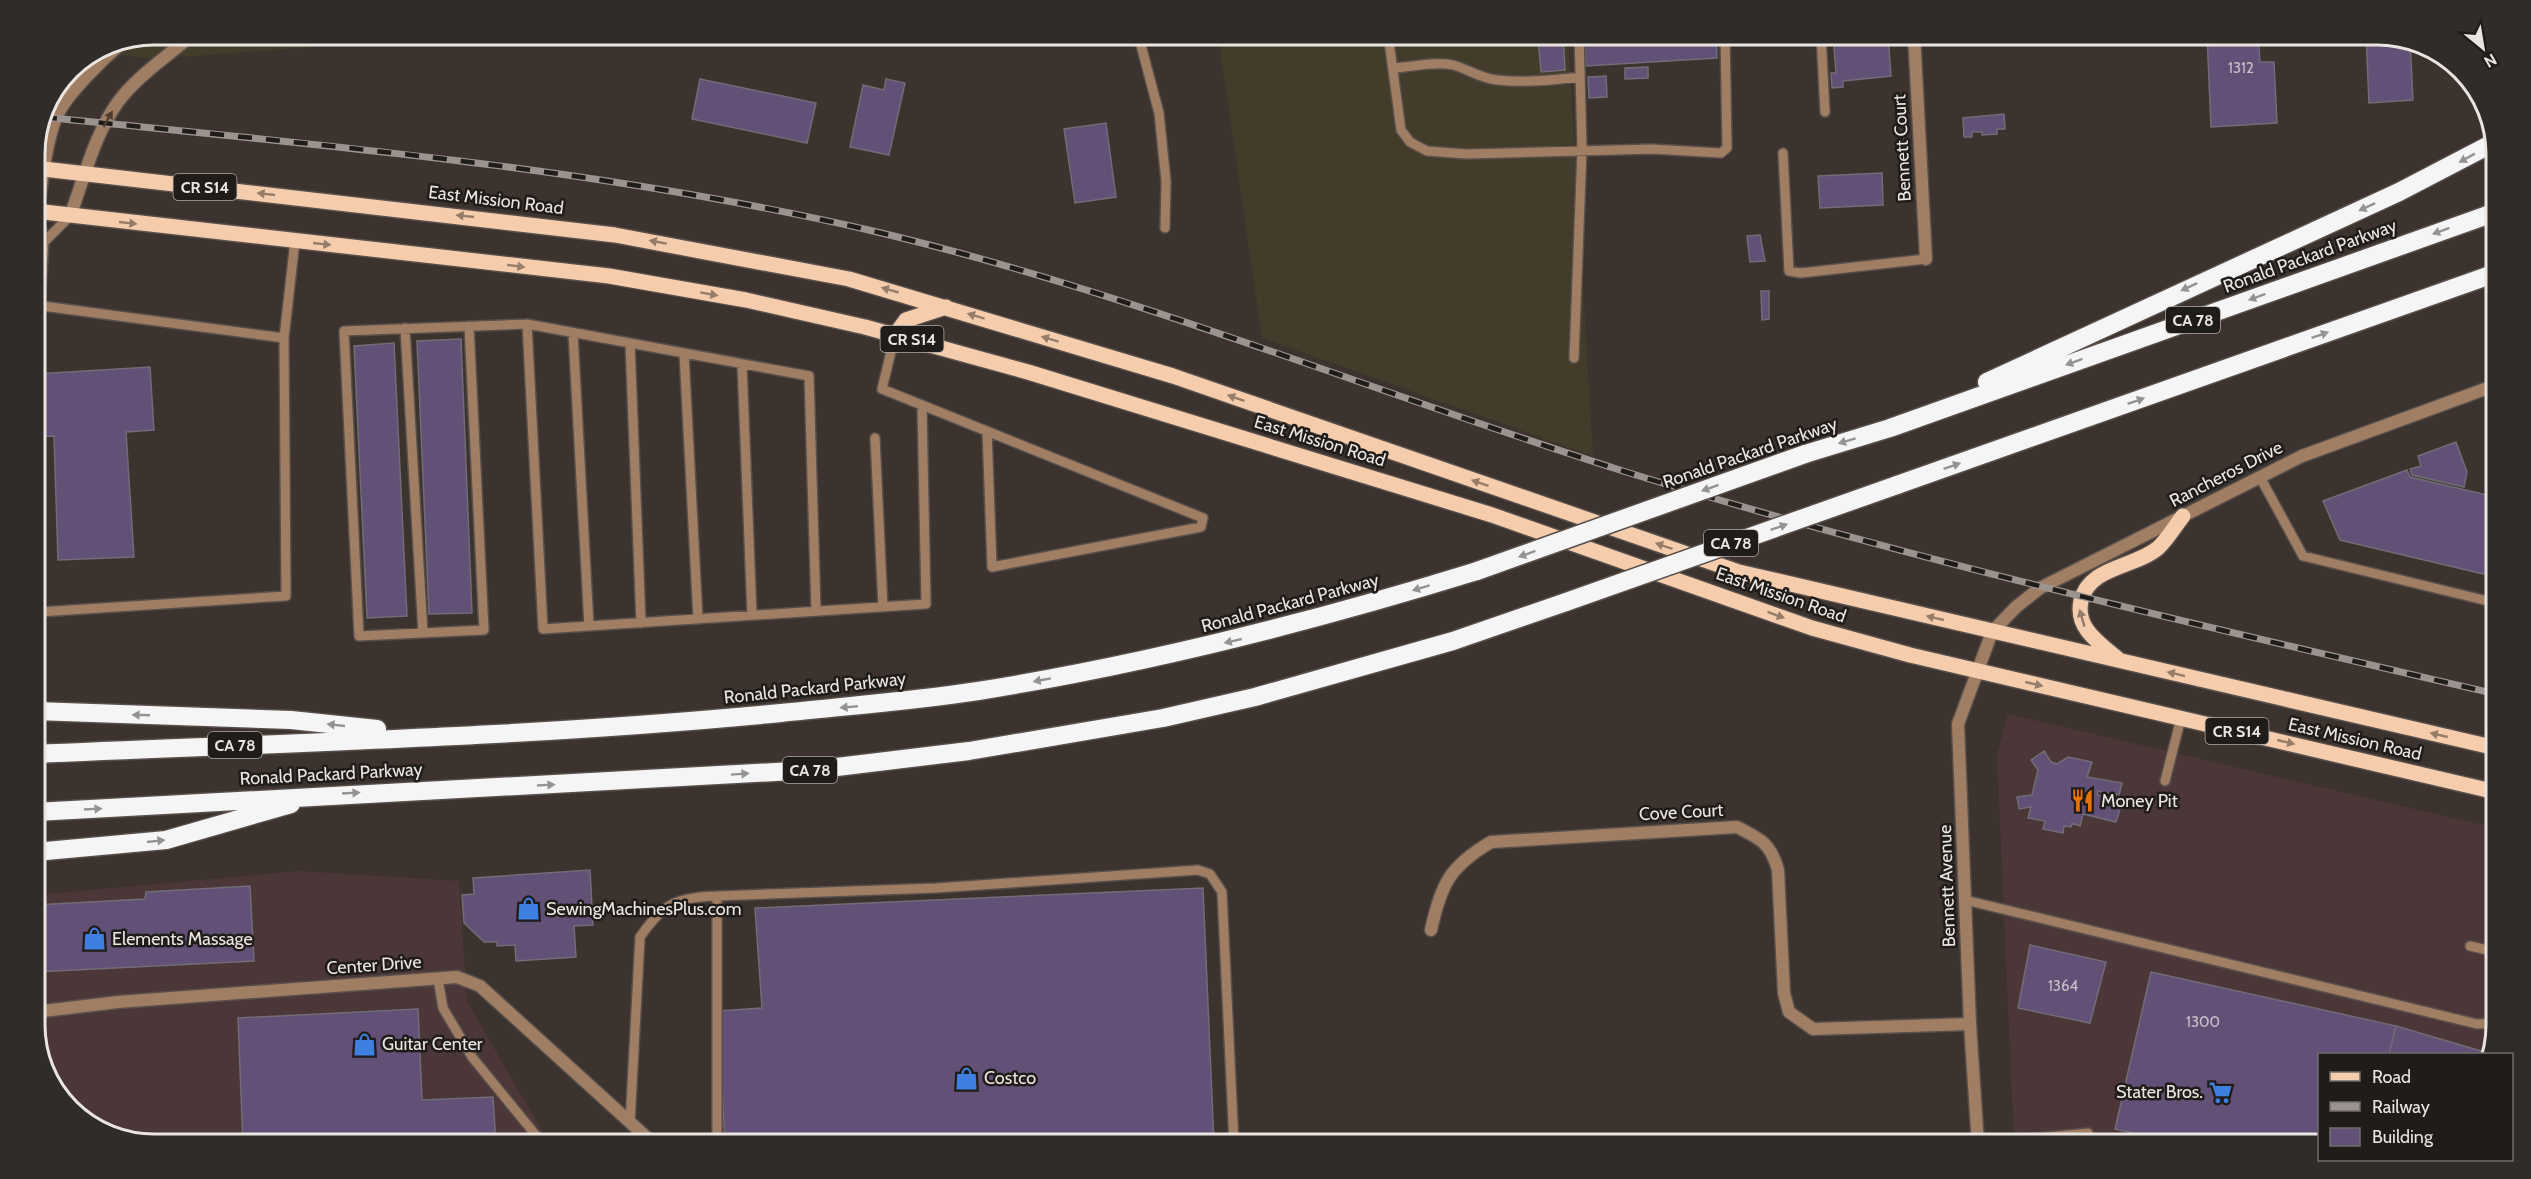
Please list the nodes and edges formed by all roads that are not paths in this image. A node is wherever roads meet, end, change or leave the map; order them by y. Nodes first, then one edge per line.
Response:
1 (180, 45) edge
2 (1141, 45) edge
3 (1390, 45) edge
4 (1579, 45) edge
5 (1725, 45) edge
6 (1822, 45) edge
7 (1915, 45) edge
8 (100, 59) edge
9 (1393, 68) junction
10 (1580, 77) junction
11 (1825, 112) dead end
12 (2486, 147) edge
13 (1582, 149) junction
14 (45, 150) edge
15 (1783, 153) dead end
16 (45, 169) edge
17 (86, 173) junction
18 (45, 212) edge
19 (70, 216) junction
20 (2486, 216) edge
21 (1165, 228) dead end
22 (45, 241) edge
23 (295, 241) junction
24 (1926, 259) joint
25 (2486, 277) edge
26 (45, 306) edge
27 (946, 307) junction
28 (527, 324) junction
29 (469, 326) junction
30 (405, 328) junction
31 (573, 333) junction
32 (895, 335) junction
33 (284, 338) junction
34 (630, 343) junction
35 (684, 353) junction
36 (1574, 358) dead end
37 (742, 364) junction
38 (2486, 389) edge
39 (922, 405) junction
40 (1890, 428) junction
41 (987, 431) junction
42 (875, 438) dead end
43 (2260, 477) junction
44 (2183, 516) junction
45 (2486, 601) edge
46 (883, 607) junction
47 (816, 611) junction
48 (45, 612) edge
49 (752, 615) junction
50 (698, 619) junction
51 (642, 623) junction
52 (589, 626) junction
53 (1992, 632) junction
54 (423, 633) junction
55 (2120, 661) junction
56 (1977, 671) junction
57 (45, 711) edge
58 (2181, 718) junction
59 (436, 736) junction
60 (2486, 746) edge
61 (45, 754) edge
62 (2164, 781) dead end
63 (2486, 790) edge
64 (324, 794) junction
65 (45, 811) edge
66 (45, 851) edge
67 (717, 896) junction
68 (1965, 900) junction
69 (1431, 930) dead end
70 (2470, 946) dead end
71 (2486, 950) edge
72 (438, 979) junction
73 (45, 1011) edge
74 (2486, 1023) edge
75 (1970, 1024) junction
76 (630, 1123) junction
77 (2088, 1133) dead end
78 (535, 1134) edge
79 (643, 1134) edge
80 (717, 1134) edge
81 (1234, 1134) edge
82 (1977, 1134) edge
83 (2078, 1134) edge

17 -> 1 street
2 - 21 lane
3 - 9 lane
4 - 10 lane
5 - 13 lane
6 - 11 lane
7 - 24 street, Bennett Court
8 - 14 street
9 - 10 lane
9 - 13 lane
10 - 13 lane
12 -> 40 highway
13 - 36 lane
15 - 24 lane
16 - 17 main road, East Mission Road / CR S14
17 - 19 street
27 -> 17 main road, East Mission Road / CR S14
18 - 19 main road, East Mission Road / CR S14
19 - 22 lane
19 -> 23 main road, East Mission Road / CR S14
20 -> 40 highway, Ronald Packard Parkway / CA 78
23 -> 32 main road, East Mission Road / CR S14
23 - 33 lane
64 -> 25 highway, Ronald Packard Parkway / CA 78, bridge
26 - 33 lane
27 - 32 main road
53 -> 27 main road, East Mission Road / CR S14
28 - 29 lane
28 - 31 lane
28 - 52 lane
29 - 30 lane
29 - 54 lane
30 - 54 lane
30 - 54 lane
31 - 34 lane
31 - 52 lane
32 - 39 lane
32 -> 56 main road, East Mission Road / CR S14
33 - 48 lane
34 - 35 lane
34 - 51 lane
35 - 37 lane
35 - 50 lane
37 - 47 lane
37 - 49 lane
38 - 43 street, Rancheros Drive
39 - 41 lane
39 - 46 lane
40 -> 59 highway, Ronald Packard Parkway / CA 78, bridge
41 - 41 lane
42 - 46 lane
43 - 44 street, Rancheros Drive
43 - 45 lane
44 - 53 street, Rancheros Drive
55 -> 44 main road
46 - 47 lane
47 - 49 lane
49 - 50 lane
50 - 51 lane
51 - 52 lane
53 - 55 main road, East Mission Road / CR S14
53 - 56 street, Bennett Avenue
60 -> 55 main road, East Mission Road / CR S14
56 -> 58 main road, East Mission Road / CR S14
56 - 68 street, Bennett Avenue
59 -> 57 highway
58 - 62 lane
58 -> 63 main road, East Mission Road / CR S14
59 - 61 highway, Ronald Packard Parkway / CA 78
65 -> 64 highway, Ronald Packard Parkway / CA 78
66 -> 64 highway
67 - 76 lane
67 - 80 lane
67 - 81 lane
68 - 74 lane
68 - 75 street, Bennett Avenue
69 - 75 street, Cove Court
70 - 71 lane
72 - 73 street, Center Drive
72 - 76 street, Center Drive
72 - 78 lane
75 - 82 street, Bennett Avenue
76 - 79 street, Center Drive
77 - 83 lane

